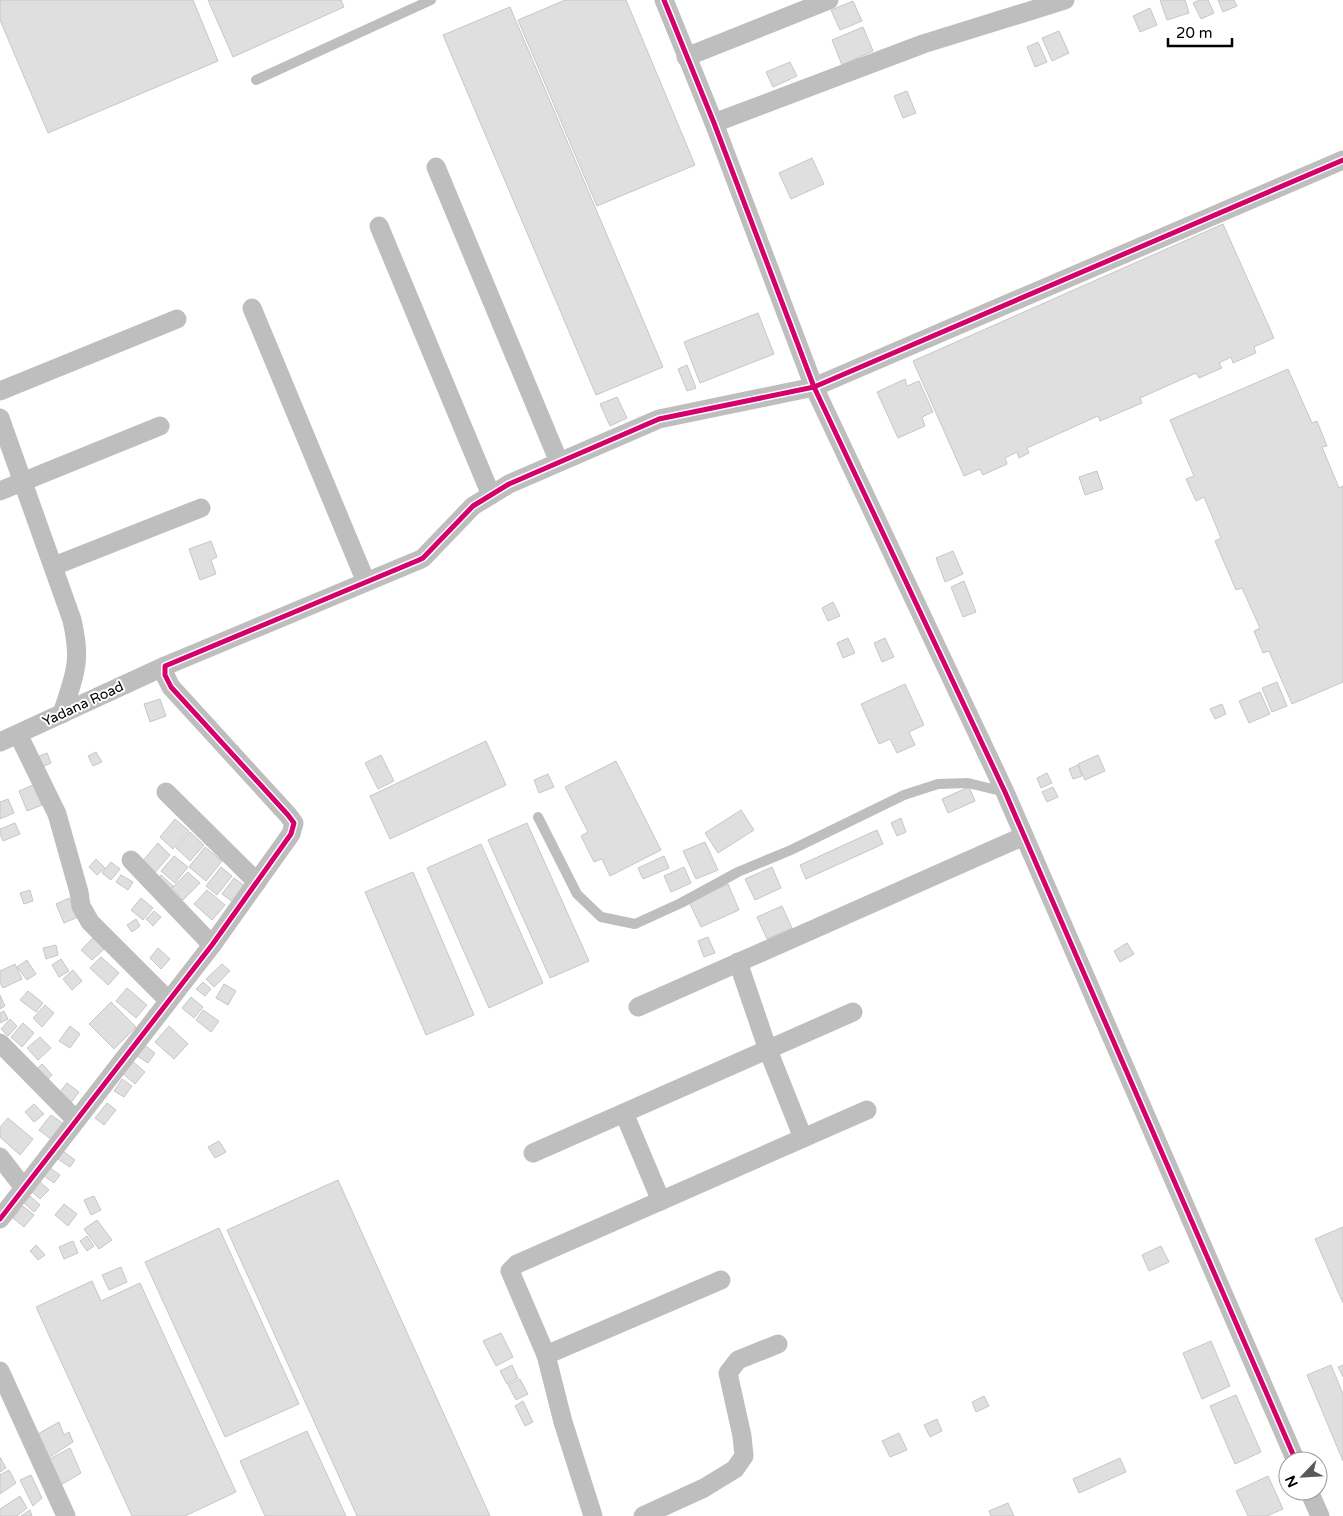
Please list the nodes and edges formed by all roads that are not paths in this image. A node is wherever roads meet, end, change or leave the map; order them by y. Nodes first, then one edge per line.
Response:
1 (431, 0) edge
2 (664, 0) edge
3 (829, 0) edge
4 (1065, 0) edge
5 (686, 57) junction
6 (256, 80) dead end
7 (714, 122) junction
8 (1343, 160) edge
9 (436, 168) dead end
10 (379, 226) dead end
11 (252, 308) dead end
12 (177, 319) dead end
13 (814, 387) junction
14 (0, 391) edge
15 (0, 418) edge
16 (160, 426) dead end
17 (559, 462) junction
18 (24, 482) junction
19 (0, 491) edge
20 (490, 495) junction
21 (201, 508) dead end
22 (54, 566) junction
23 (366, 582) junction
24 (165, 666) junction
25 (62, 714) junction
26 (18, 734) junction
27 (0, 742) edge
28 (166, 792) dead end
29 (1004, 792) junction
30 (538, 817) dead end
31 (1024, 836) junction
32 (131, 860) dead end
33 (257, 882) junction
34 (212, 944) junction
35 (738, 962) junction
36 (168, 1000) junction
37 (638, 1006) dead end
38 (853, 1012) dead end
39 (0, 1043) edge
40 (768, 1050) junction
41 (867, 1110) dead end
42 (624, 1113) junction
43 (76, 1120) junction
44 (803, 1138) junction
45 (533, 1153) dead end
46 (0, 1158) edge
47 (24, 1188) junction
48 (660, 1201) junction
49 (0, 1219) edge
50 (720, 1280) dead end
51 (778, 1344) dead end
52 (546, 1355) junction
53 (0, 1371) edge
54 (1292, 1451) edge
55 (1313, 1501) edge
56 (66, 1516) edge
57 (593, 1516) edge
58 (643, 1516) edge
59 (1320, 1516) edge

1 - 6 lane
2 - 5 street
3 - 5 street
4 - 7 street
5 - 7 street
7 - 13 street
8 - 13 street, Yadana Road
9 - 17 street
10 - 20 street
11 - 23 street
12 - 14 street
13 - 17 street, Yadana Road
13 - 29 street
15 - 18 street
16 - 18 street
17 - 20 street, Yadana Road
18 - 19 street
18 - 22 street
20 - 23 street, Yadana Road
21 - 22 street
22 - 25 street
23 - 24 street, Yadana Road
24 - 25 street, Yadana Road
24 - 33 street
25 - 26 street, Yadana Road
26 - 27 street, Yadana Road
26 - 36 street
28 - 33 street
29 - 30 lane
29 - 31 street
31 - 35 street
31 - 54 street
32 - 34 street
33 - 34 street
34 - 36 street
35 - 37 street
35 - 40 street
36 - 43 street
38 - 40 street
39 - 43 street
40 - 42 street
40 - 44 street
41 - 44 street
42 - 45 street
42 - 48 street
43 - 47 street
44 - 48 street
46 - 47 street
47 - 49 street
48 - 52 street
50 - 52 street
51 - 58 street
52 - 57 street
53 - 56 street
55 - 59 street

